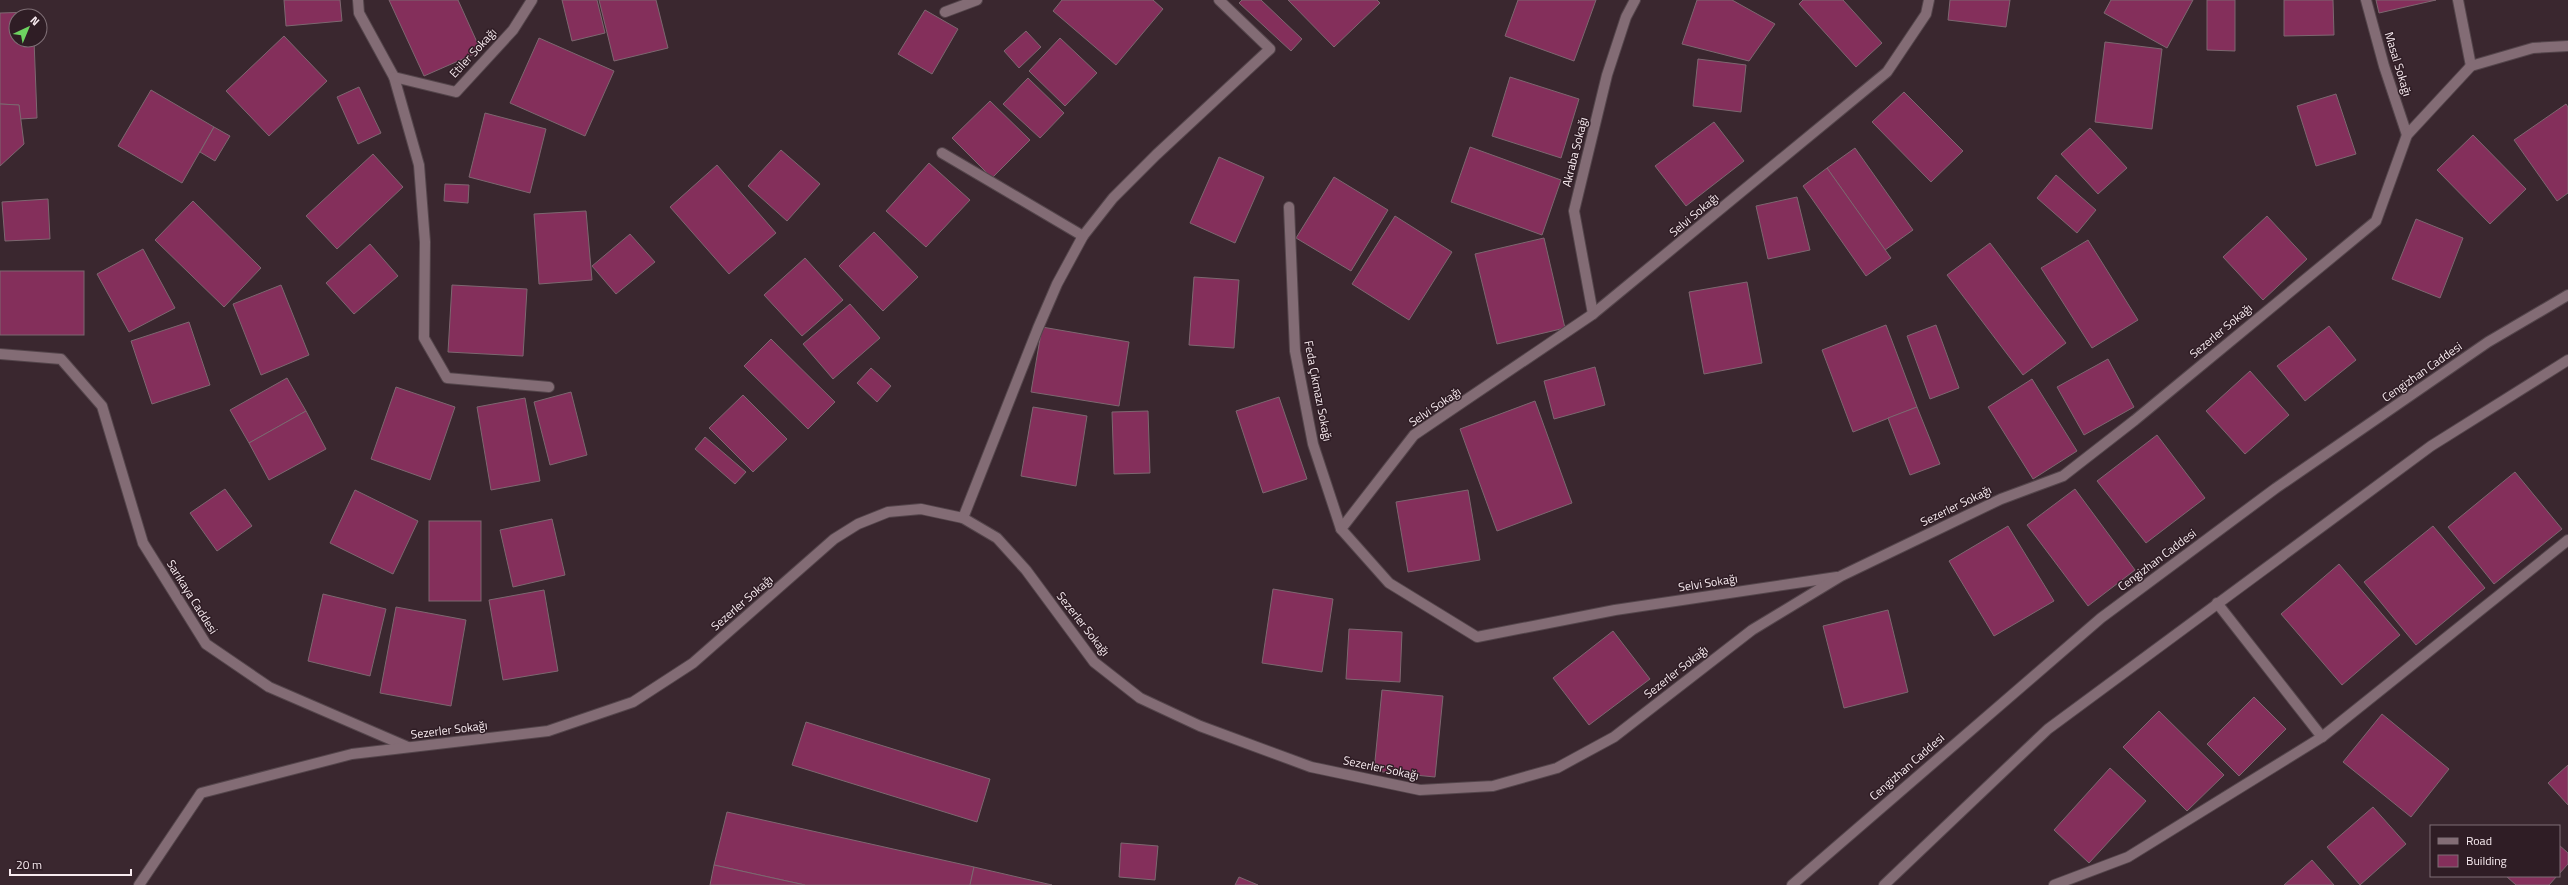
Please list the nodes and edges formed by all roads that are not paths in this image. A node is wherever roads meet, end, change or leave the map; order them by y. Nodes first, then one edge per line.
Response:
1 (358, 0) edge
2 (532, 0) edge
3 (977, 0) edge
4 (1219, 0) edge
5 (1635, 0) edge
6 (1929, 0) edge
7 (2366, 0) edge
8 (2458, 0) edge
9 (945, 12) dead end
10 (2568, 46) edge
11 (2471, 66) junction
12 (394, 77) junction
13 (2407, 135) junction
14 (942, 153) dead end
15 (1289, 207) dead end
16 (1083, 236) junction
17 (2568, 295) edge
18 (1593, 314) junction
19 (0, 354) edge
20 (2568, 360) edge
21 (549, 387) dead end
22 (963, 518) junction
23 (1341, 529) junction
24 (2568, 540) edge
25 (1841, 576) junction
26 (2217, 603) junction
27 (2322, 737) junction
28 (410, 748) junction
29 (139, 885) edge
30 (1792, 885) edge
31 (1884, 885) edge
32 (2054, 885) edge

1 - 12 street
2 - 12 street, Etiler Sokağı
3 - 9 street
4 - 16 street
5 - 18 street, Akraba Sokağı
6 - 18 street, Selvi Sokağı
7 - 13 street, Masal Sokağı
8 - 11 street
10 - 11 street
11 - 13 street, Sezerler Sokağı
12 - 21 street
13 - 25 street, Sezerler Sokağı
14 - 16 street
15 - 23 street, Feda Çıkmazı Sokağı
16 - 22 street
17 - 30 street, Cengizhan Caddesi
18 - 23 street, Selvi Sokağı
19 - 28 street, Sarıkaya Caddesi
20 - 26 street
22 - 25 street, Sezerler Sokağı
22 - 28 street, Sezerler Sokağı
23 - 25 street, Selvi Sokağı
24 - 27 street
26 - 27 street
26 - 31 street
27 - 32 street
28 - 29 street, Sezerler Sokağı

